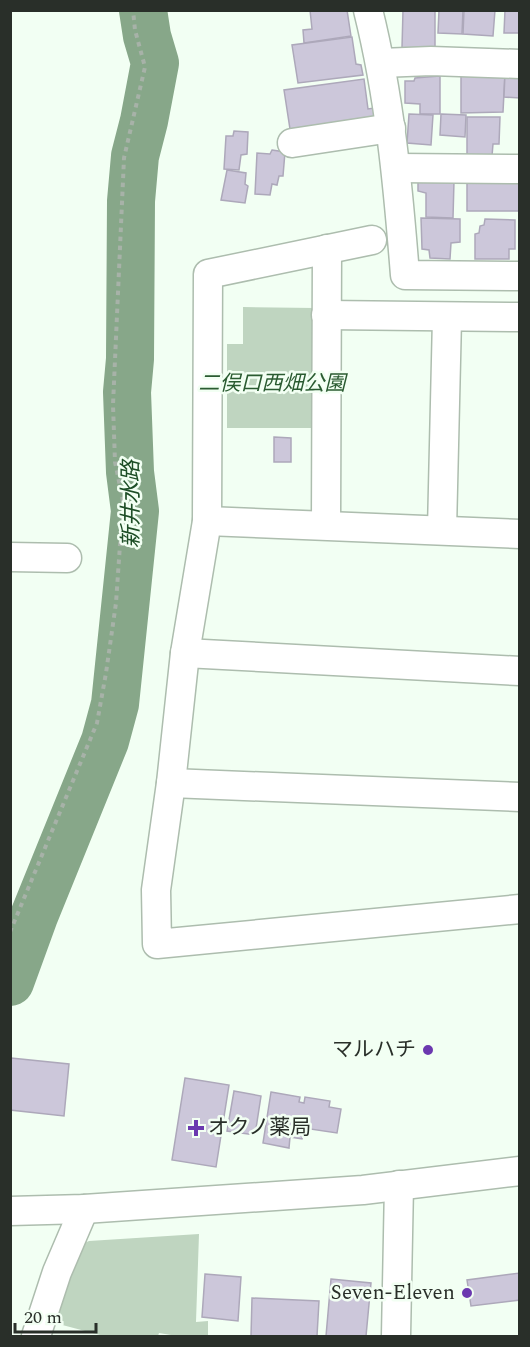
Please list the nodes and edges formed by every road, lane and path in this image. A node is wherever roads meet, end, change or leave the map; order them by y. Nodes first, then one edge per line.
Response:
1 (133, 10) edge
2 (368, 10) edge
3 (381, 63) junction
4 (519, 64) edge
5 (391, 128) junction
6 (292, 143) dead end
7 (397, 168) junction
8 (519, 169) edge
9 (372, 240) dead end
10 (327, 249) junction
11 (519, 276) edge
12 (326, 315) junction
13 (519, 317) edge
14 (447, 318) junction
15 (207, 521) junction
16 (326, 525) junction
17 (442, 530) junction
18 (519, 534) edge
19 (10, 557) edge
20 (68, 558) dead end
21 (185, 653) junction
22 (519, 671) edge
23 (171, 783) junction
24 (519, 797) edge
25 (519, 909) edge
26 (10, 932) edge
27 (519, 1171) edge
28 (399, 1185) junction
29 (84, 1209) junction
30 (10, 1211) edge
31 (36, 1336) edge
32 (396, 1336) edge

1 - 26 path
2 - 3 street
3 - 4 street
3 - 5 street
5 - 6 street
5 - 7 street
7 - 8 street
7 - 11 street
9 - 10 street
10 - 12 street
10 - 15 street
12 - 14 street
12 - 16 street
13 - 14 street
14 - 17 street
15 - 16 street
15 - 21 street
16 - 17 street
17 - 18 street
19 - 20 street
21 - 22 street
21 - 23 street
23 - 24 street
23 - 25 street
27 - 28 street
28 - 29 street
28 - 32 street
29 - 30 street
29 - 31 street

